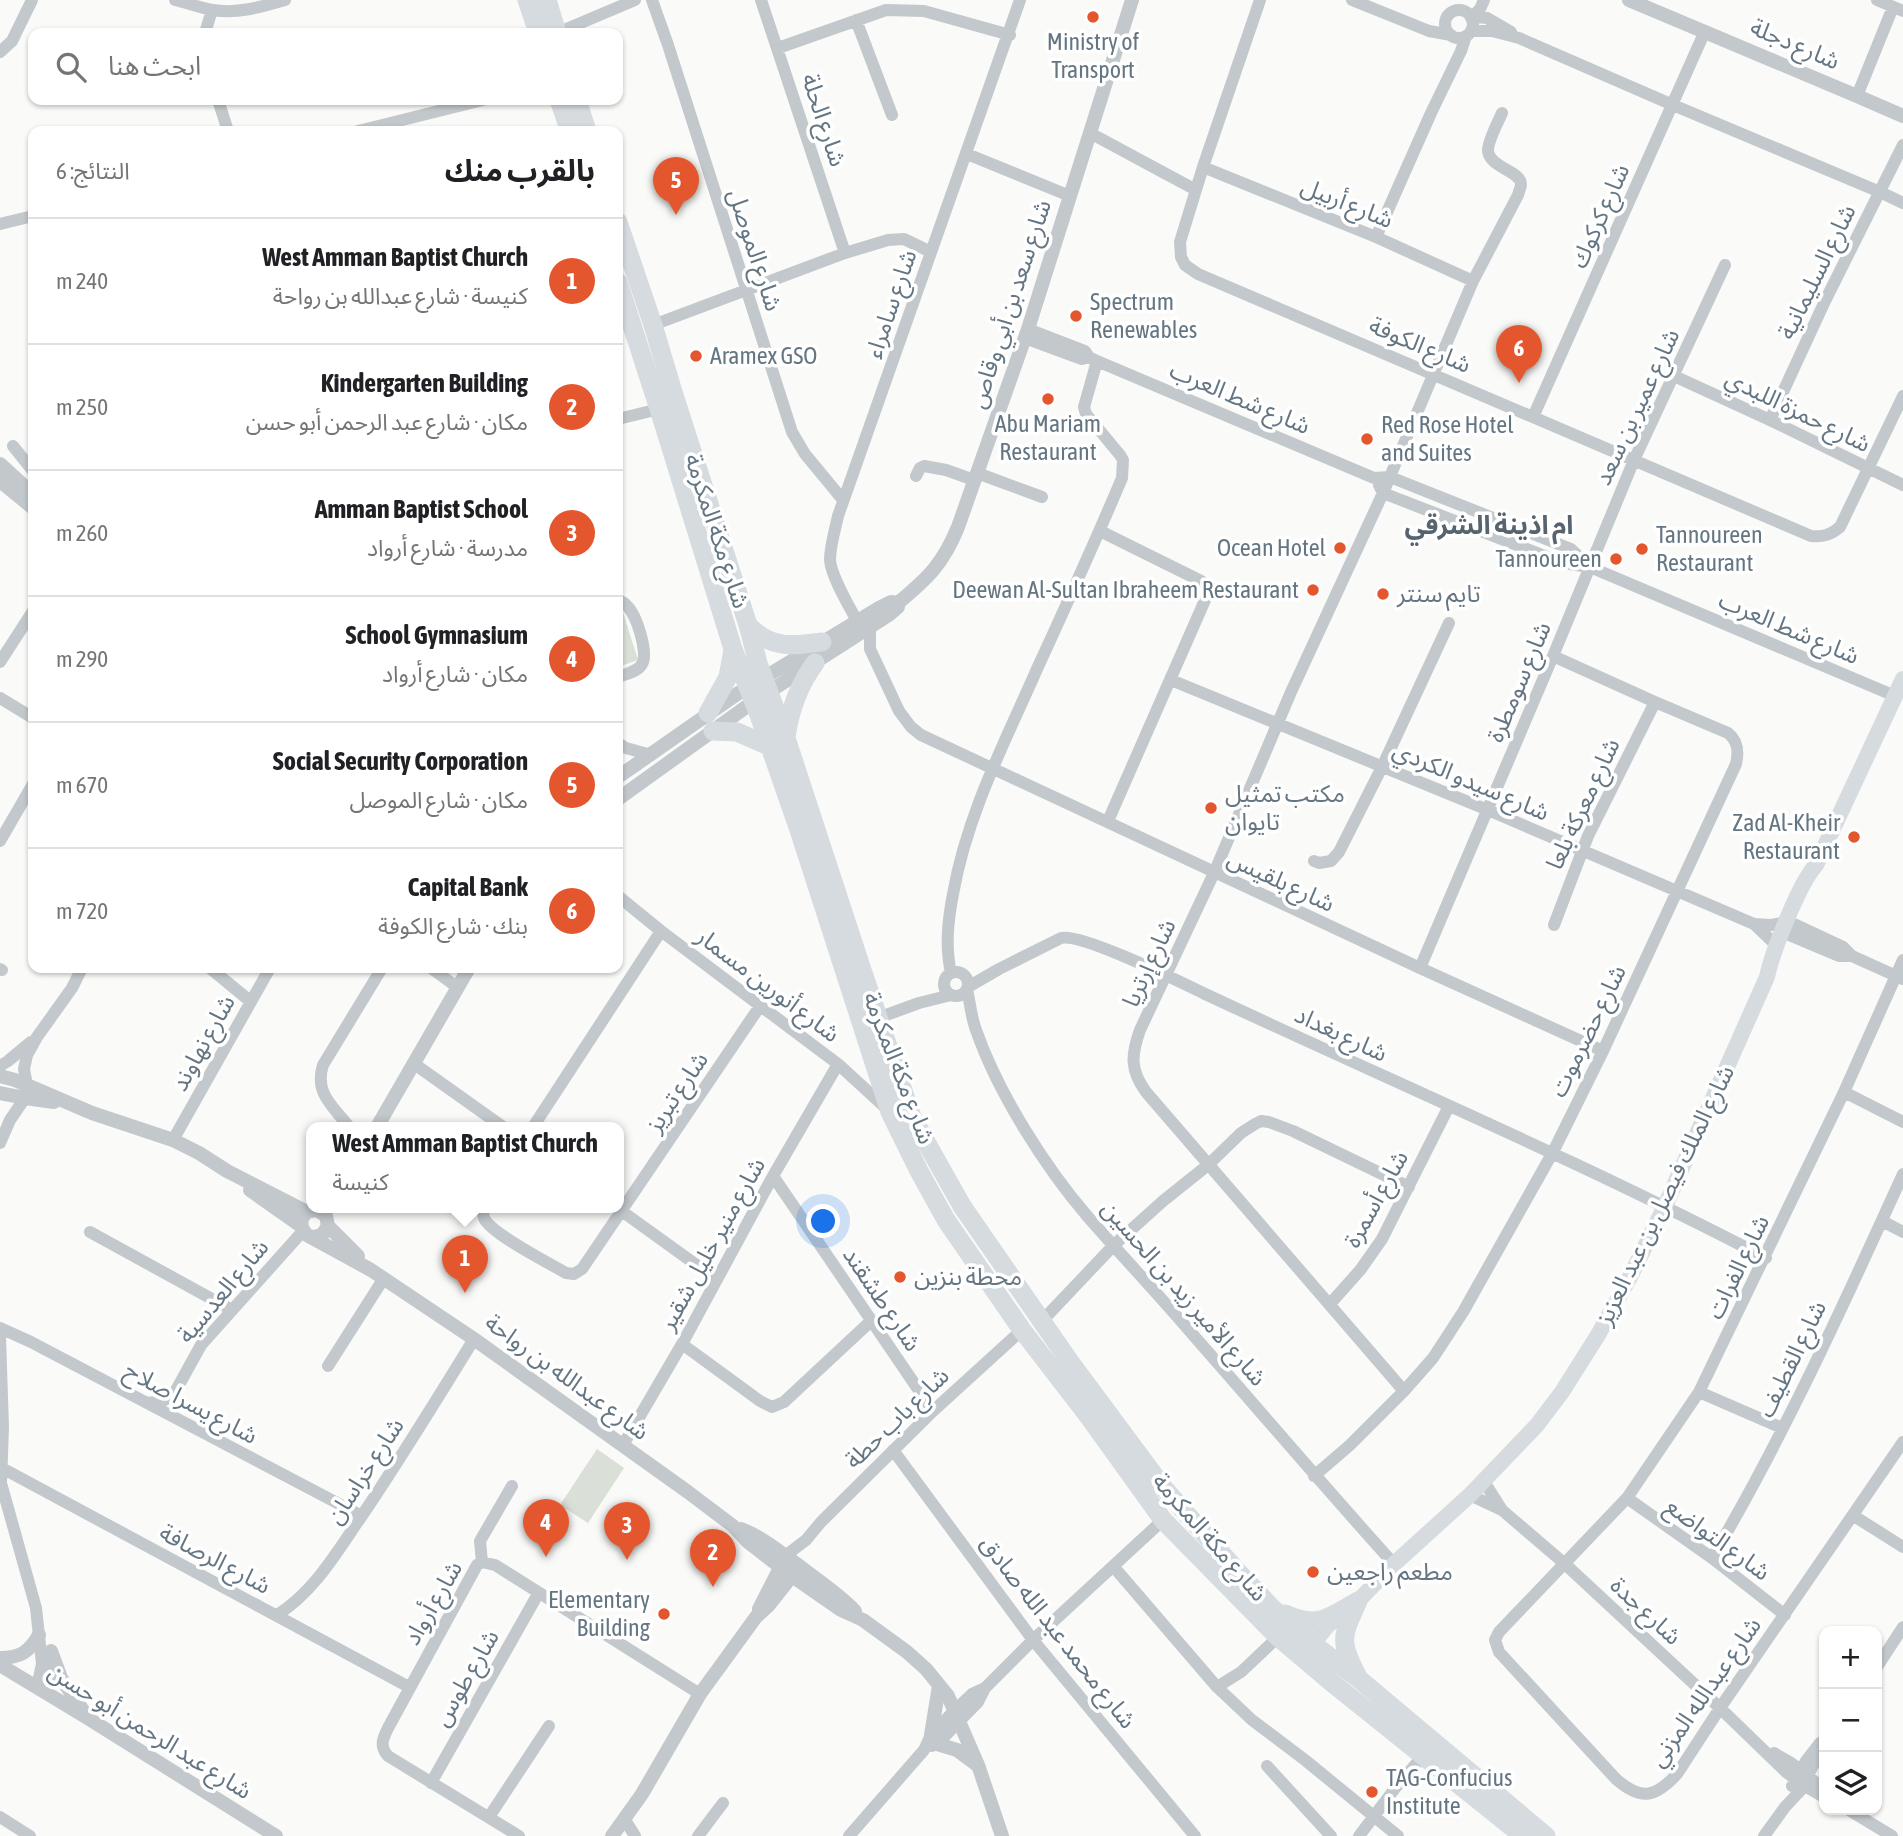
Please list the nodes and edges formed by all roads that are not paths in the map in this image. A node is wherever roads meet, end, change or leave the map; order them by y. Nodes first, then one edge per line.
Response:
1 (32, 0) edge
2 (175, 0) edge
3 (285, 0) edge
4 (527, 0) edge
5 (547, 0) edge
6 (635, 0) edge
7 (652, 0) edge
8 (761, 0) edge
9 (1020, 0) edge
10 (1132, 0) edge
11 (1260, 0) edge
12 (1352, 0) edge
13 (1478, 0) edge
14 (1484, 0) edge
15 (1629, 0) edge
16 (1889, 4) edge
17 (212, 10) junction
18 (1402, 19) junction
19 (856, 20) junction
20 (1445, 20) junction
21 (1469, 23) junction
22 (207, 28) edge
23 (536, 28) edge
24 (555, 28) edge
25 (569, 28) edge
26 (1705, 31) junction
27 (1010, 35) junction
28 (1451, 36) junction
29 (778, 48) junction
30 (0, 52) edge
31 (1454, 66) junction
32 (1857, 96) junction
33 (220, 105) edge
34 (463, 105) edge
35 (561, 105) edge
36 (579, 105) edge
37 (1672, 106) junction
38 (1502, 113) dead end
39 (892, 115) dead end
40 (1903, 116) edge
41 (226, 126) edge
42 (378, 126) edge
43 (567, 126) edge
44 (585, 126) edge
45 (1090, 132) junction
46 (1903, 145) edge
47 (967, 154) junction
48 (1203, 167) junction
49 (1196, 190) junction
50 (1880, 192) junction
51 (1070, 196) junction
52 (1903, 203) edge
53 (28, 217) edge
54 (0, 224) edge
55 (623, 237) edge
56 (1376, 237) junction
57 (931, 252) junction
58 (845, 253) junction
59 (1726, 265) dead end
60 (1474, 281) junction
61 (746, 290) junction
62 (623, 297) edge
63 (653, 325) junction
64 (1026, 333) junction
65 (1093, 359) junction
66 (1434, 374) junction
67 (1674, 376) junction
68 (1903, 396) edge
69 (659, 409) junction
70 (1533, 416) junction
71 (623, 418) edge
72 (1770, 420) junction
73 (13, 446) dead end
74 (1634, 460) junction
75 (0, 464) edge
76 (28, 465) edge
77 (1868, 468) junction
78 (916, 476) dead end
79 (975, 477) junction
80 (1390, 477) junction
81 (1374, 478) junction
82 (1903, 485) edge
83 (3, 486) edge
84 (28, 489) edge
85 (1383, 493) junction
86 (1042, 497) dead end
87 (843, 499) junction
88 (28, 504) edge
89 (1100, 531) junction
90 (1590, 566) junction
91 (623, 602) edge
92 (28, 619) edge
93 (1449, 623) dead end
94 (863, 624) junction
95 (748, 625) junction
96 (854, 638) junction
97 (822, 642) junction
98 (733, 649) junction
99 (870, 649) junction
100 (1553, 656) junction
101 (0, 662) edge
102 (814, 663) junction
103 (623, 675) edge
104 (1903, 679) edge
105 (1171, 680) junction
106 (758, 690) junction
107 (1895, 696) junction
108 (0, 698) edge
109 (1655, 702) junction
110 (28, 715) edge
111 (710, 722) junction
112 (1278, 723) junction
113 (778, 742) junction
114 (623, 746) edge
115 (651, 755) junction
116 (1382, 766) junction
117 (993, 768) junction
118 (623, 774) edge
119 (28, 792) edge
120 (623, 795) edge
121 (1488, 810) junction
122 (1108, 821) junction
123 (2, 832) edge
124 (1582, 851) junction
125 (1314, 861) dead end
126 (1214, 873) junction
127 (1678, 891) junction
128 (623, 900) edge
129 (1754, 924) junction
130 (1553, 925) dead end
131 (661, 931) junction
132 (1787, 932) junction
133 (1903, 960) edge
134 (1420, 968) junction
135 (80, 973) edge
136 (216, 973) edge
137 (267, 973) edge
138 (379, 973) edge
139 (437, 973) edge
140 (466, 973) edge
141 (1167, 976) junction
142 (948, 978) junction
143 (1899, 978) edge
144 (457, 987) junction
145 (961, 989) junction
146 (250, 1001) junction
147 (919, 1003) junction
148 (760, 1006) junction
149 (878, 1018) junction
150 (37, 1037) junction
151 (1603, 1051) junction
152 (413, 1063) junction
153 (838, 1064) junction
154 (0, 1066) edge
155 (0, 1076) edge
156 (26, 1092) junction
157 (1844, 1092) junction
158 (0, 1093) edge
159 (1449, 1106) junction
160 (890, 1112) junction
161 (345, 1122) edge
162 (380, 1122) edge
163 (496, 1122) edge
164 (536, 1122) edge
165 (1903, 1122) edge
166 (173, 1140) junction
167 (0, 1143) edge
168 (1553, 1152) junction
169 (1208, 1165) junction
170 (1903, 1174) edge
171 (773, 1176) junction
172 (1409, 1186) junction
173 (624, 1201) edge
174 (1665, 1206) junction
175 (484, 1213) edge
176 (616, 1213) edge
177 (622, 1213) edge
178 (317, 1220) edge
179 (1882, 1222) junction
180 (1903, 1231) edge
181 (90, 1232) dead end
182 (1114, 1245) junction
183 (1766, 1258) junction
184 (378, 1274) junction
185 (716, 1279) junction
186 (1330, 1304) junction
187 (232, 1310) junction
188 (871, 1321) junction
189 (1041, 1322) junction
190 (0, 1328) edge
191 (1022, 1330) junction
192 (0, 1337) edge
193 (474, 1339) junction
194 (682, 1344) junction
195 (328, 1366) dead end
196 (1405, 1391) junction
197 (1699, 1392) junction
198 (147, 1403) junction
199 (933, 1411) junction
200 (1782, 1429) junction
201 (1903, 1442) edge
202 (623, 1445) junction
203 (893, 1450) junction
204 (0, 1467) edge
205 (1314, 1476) junction
206 (1483, 1480) junction
207 (512, 1486) dead end
208 (1470, 1494) junction
209 (1627, 1498) junction
210 (1502, 1510) junction
211 (362, 1516) junction
212 (1854, 1516) junction
213 (1163, 1520) junction
214 (1903, 1547) edge
215 (1712, 1558) junction
216 (1394, 1564) junction
217 (1565, 1564) junction
218 (789, 1566) junction
219 (1113, 1566) junction
220 (477, 1567) junction
221 (538, 1594) junction
222 (1358, 1601) junction
223 (36, 1608) junction
224 (1273, 1609) junction
225 (277, 1615) junction
226 (1785, 1615) junction
227 (1903, 1627) edge
228 (39, 1635) junction
229 (1278, 1637) junction
230 (1033, 1640) junction
231 (51, 1651) junction
232 (1310, 1653) junction
233 (0, 1658) edge
234 (1882, 1659) edge
235 (0, 1665) edge
236 (1359, 1679) junction
237 (940, 1686) junction
238 (409, 1687) junction
239 (1217, 1688) junction
240 (40, 1689) junction
241 (700, 1694) junction
242 (1720, 1708) junction
243 (957, 1716) junction
244 (86, 1717) junction
245 (549, 1726) dead end
246 (930, 1743) junction
247 (1819, 1747) edge
248 (1819, 1752) edge
249 (1423, 1756) junction
250 (978, 1765) junction
251 (1267, 1766) dead end
252 (1802, 1778) junction
253 (431, 1783) junction
254 (1819, 1791) edge
255 (1819, 1794) edge
256 (1796, 1797) junction
257 (723, 1803) dead end
258 (1785, 1807) junction
259 (1857, 1815) edge
260 (0, 1816) edge
261 (1374, 1816) junction
262 (489, 1817) junction
263 (625, 1820) junction
264 (856, 1833) edge
265 (1002, 1834) edge
266 (1887, 1835) edge
267 (30, 1836) edge
268 (276, 1836) edge
269 (519, 1836) edge
270 (612, 1836) edge
271 (635, 1836) edge
272 (698, 1836) edge
273 (1195, 1836) edge
274 (1331, 1836) edge
275 (1359, 1836) edge
276 (1398, 1836) edge
277 (1523, 1836) edge
278 (1546, 1836) edge
279 (1764, 1836) edge

1 - 30 street
2 - 17 street
3 - 17 street
4 - 23 main road
5 - 24 main road
6 - 25 street
7 - 61 street, شارع الموصل
8 - 29 street, شارع الحلة
9 - 27 street, شارع سامراء
10 - 45 street, شارع سعد بن أبي وقاص
11 - 48 street, شارع الكوفة
12 - 18 street
13 - 21 street
14 - 21 street
15 - 26 street, شارع دجلة
16 - 32 street
17 - 22 street
18 - 20 street
18 - 28 street
19 - 27 street
19 - 29 street
19 - 39 street
20 - 21 street
20 - 28 street
21 - 28 street
21 - 31 street
21 - 37 street
26 - 32 street, شارع دجلة
26 - 37 street, شارع كركوك
27 - 47 street, شارع سامراء
28 - 31 street
29 - 58 street, شارع الحلة
31 - 56 street
32 - 40 street, شارع دجلة
33 - 41 street
34 - 42 street
35 - 43 main road
36 - 44 main road
37 - 50 street
37 - 70 street, شارع كركوك
38 - 60 street, شارع إرتريا
45 - 49 street
45 - 51 street, شارع سعد بن أبي وقاص
46 - 50 street, شارع السليمانية
47 - 51 street
47 - 57 street, شارع سامراء
48 - 49 street, شارع الكوفة
48 - 56 street, شارع أربيل
49 - 66 street, شارع الكوفة
50 - 52 street
50 - 72 street, شارع السليمانية
51 - 64 street, شارع سعد بن أبي وقاص
53 - 54 street
55 - 63 main road, شارع مكة المكرمة
56 - 60 street, شارع أربيل
57 - 58 street
57 - 87 street, شارع سامراء
58 - 61 street
59 - 67 street, شارع عمير بن سعد
60 - 66 street, شارع إرتريا
61 - 63 street
61 - 87 street, شارع الموصل
62 - 69 main road, شارع مكة المكرمة
63 - 95 main road, شارع مكة المكرمة
64 - 65 street, شارع شط العرب
64 - 79 street, شارع سعد بن أبي وقاص
65 - 81 street, شارع شط العرب
65 - 89 street
66 - 70 street, شارع الكوفة
66 - 80 street, شارع إرتريا
67 - 72 street, شارع حمزة اللبدي
67 - 74 street, شارع عمير بن سعد
68 - 77 street, شارع الكوفة
69 - 71 street
69 - 98 main road, شارع مكة المكرمة
70 - 74 street, شارع الكوفة
72 - 77 street, شارع حمزة اللبدي
73 - 76 street
74 - 77 street, شارع الكوفة
74 - 90 street, شارع عمير بن سعد
75 - 84 street
77 - 82 street, شارع حمزة اللبدي
78 - 79 street
79 - 86 street
79 - 94 street, شارع سعد بن أبي وقاص
80 - 81 street, شارع شط العرب
80 - 85 street, شارع إرتريا
80 - 90 street, شارع شط العرب
81 - 85 street
83 - 88 street
85 - 90 street, شارع شط العرب
85 - 112 street, شارع إرتريا
87 - 94 street, شارع سامراء
89 - 105 street
89 - 117 street
90 - 100 street, شارع سومطرة
90 - 107 street, شارع شط العرب
91 - 103 street
92 - 101 street
93 - 116 street
94 - 96 street, شارع سعد بن أبي وقاص
94 - 97 street, شارع سعد بن أبي وقاص
94 - 99 street, شارع بلقيس
95 - 97 main road
95 - 106 main road, شارع مكة المكرمة
96 - 99 street
96 - 102 street, شارع سعد بن أبي وقاص
97 - 106 street, شارع سعد بن أبي وقاص
98 - 106 main road, شارع مكة المكرمة
98 - 111 main road
99 - 117 street, شارع بلقيس
100 - 109 street, شارع حضرموت
100 - 121 street, شارع سومطرة
102 - 106 street, شارع سعد بن أبي وقاص
102 - 113 main road
104 - 107 main road, شارع الملك فيصل بن عبد العزيز
105 - 112 street, شارع سيدو الكردي
105 - 122 street
106 - 111 street
106 - 113 main road, شارع مكة المكرمة
107 - 132 main road, شارع الملك فيصل بن عبد العزيز
108 - 110 street
109 - 124 street, شارع معركة بلعا
109 - 127 street, شارع حضرموت
111 - 113 main road
111 - 115 street
111 - 120 street
112 - 116 street, شارع سيدو الكردي
112 - 126 street, شارع إرتريا
113 - 149 main road, شارع مكة المكرمة
113 - 160 main road, شارع مكة المكرمة
114 - 115 street
115 - 118 street
116 - 121 street, شارع سيدو الكردي
116 - 125 street
117 - 122 street, شارع بلقيس
117 - 142 street
119 - 123 street
121 - 124 street, شارع سيدو الكردي
121 - 134 street, شارع سومطرة
122 - 126 street, شارع بلقيس
124 - 127 street, شارع سيدو الكردي
124 - 130 street, شارع معركة بلعا
126 - 134 street, شارع بلقيس
126 - 141 street, شارع إرتريا
127 - 129 street, شارع سيدو الكردي
127 - 151 street, شارع حضرموت
128 - 131 street, شارع أنورين مسمار
129 - 132 street, شارع سيدو الكردي
129 - 132 street, شارع سيدو الكردي
131 - 148 street, شارع أنورين مسمار
131 - 164 street
132 - 143 street
132 - 174 main road, شارع الملك فيصل بن عبد العزيز
133 - 143 street, شارع الفرات
134 - 151 street, شارع بلقيس
135 - 150 street
136 - 146 street
137 - 146 street, شارع نهاوند
138 - 161 street
139 - 144 street
140 - 144 street
141 - 145 street, شارع بغداد
141 - 159 street, شارع بغداد
141 - 169 street, شارع إرتريا
142 - 145 street, شارع الأمير زيد بن الحسين
142 - 145 street
142 - 147 street, شارع بغداد
143 - 157 street, شارع الفرات
144 - 152 street
145 - 147 street, شارع بغداد
145 - 182 street, شارع الأمير زيد بن الحسين
146 - 166 street, شارع نهاوند
147 - 149 street, شارع بغداد
148 - 153 street, شارع أنورين مسمار
148 - 173 street, شارع تبريز
149 - 189 main road, شارع مكة المكرمة
150 - 154 street
150 - 156 street
151 - 168 street, شارع حضرموت
152 - 162 street
152 - 163 street
153 - 160 street, شارع أنورين مسمار
153 - 171 street, شارع منير خليل شقير
155 - 156 street, شارع عبدالله بن رواحة
156 - 158 street, شارع عبدالله بن رواحة
156 - 166 street, شارع عبدالله بن رواحة
156 - 167 street
157 - 165 street
157 - 183 street, شارع الفرات
159 - 168 street, شارع بغداد
159 - 172 street, شارع أسمرة
160 - 191 main road, شارع مكة المكرمة
166 - 178 street, شارع عبدالله بن رواحة
168 - 174 street, شارع بغداد
168 - 196 street, شارع حضرموت
169 - 172 street
169 - 182 street
169 - 186 street, شارع إرتريا
170 - 179 street, شارع القطيف
171 - 185 street, شارع منير خليل شقير
171 - 188 street, شارع طشقند
172 - 186 street, شارع أسمرة
174 - 183 street, شارع بغداد
174 - 206 main road, شارع الملك فيصل بن عبد العزيز
175 - 176 street, شارع تبريز
177 - 185 street
178 - 184 street, شارع عبدالله بن رواحة
178 - 187 street, شارع العدسية
179 - 180 street
179 - 200 street, شارع القطيف
181 - 187 street
182 - 189 street
182 - 205 street, شارع الأمير زيد بن الحسين
183 - 197 street, شارع الفرات
184 - 193 street, شارع عبدالله بن رواحة
184 - 195 street
185 - 194 street, شارع منير خليل شقير
186 - 196 street, شارع إرتريا
187 - 198 street, شارع العدسية
188 - 194 street
188 - 199 street, شارع طشقند
189 - 224 main road, شارع مكة المكرمة
190 - 198 street, شارع يسرا صلاح
191 - 199 street, شارع باب حطة
191 - 213 main road, شارع مكة المكرمة
192 - 204 street
193 - 202 street, شارع عبدالله بن رواحة
193 - 211 street, شارع خراسان
194 - 202 street, شارع منير خليل شقير
196 - 205 street, شارع حضرموت
197 - 200 street
197 - 209 street, شارع الفرات
198 - 211 street, شارع يسرا صلاح
199 - 203 street, شارع باب حطة
200 - 215 street, شارع القطيف
201 - 212 street, شارع عبدالله المزني
202 - 218 street, شارع عبدالله بن رواحة
203 - 218 street, شارع باب حطة
203 - 230 street, شارع محمد عبد الله صادق
204 - 223 street
204 - 225 street, شارع الرصافة
205 - 216 street, شارع الأمير زيد بن الحسين
206 - 208 main road, شارع الملك فيصل بن عبد العزيز
206 - 210 street, شارع جدة
207 - 220 street
208 - 210 street, شارع جدة
208 - 216 main road, شارع الملك فيصل بن عبد العزيز
209 - 215 street, شارع التواضع
209 - 217 street, شارع الفرات
210 - 217 street, شارع جدة
211 - 225 street, شارع خراسان
212 - 214 street
212 - 226 street, شارع عبدالله المزني
213 - 219 street
213 - 229 main road, شارع مكة المكرمة
215 - 226 street, شارع التواضع
216 - 222 main road, شارع الملك فيصل بن عبد العزيز
217 - 242 street, شارع جدة
217 - 242 street, شارع عبدالله المزني
218 - 237 street, شارع عبدالله بن رواحة
218 - 241 street
219 - 230 street
219 - 239 street
220 - 221 street, شارع أرواد
220 - 238 street, شارع أرواد
221 - 241 street, شارع أرواد
221 - 253 street, شارع طوس
222 - 224 main road
222 - 232 main road, شارع الملك فيصل بن عبد العزيز
222 - 236 main road
223 - 228 street
223 - 231 street
224 - 232 main road, شارع مكة المكرمة
225 - 238 street, شارع الرصافة
226 - 242 street, شارع عبدالله المزني
227 - 234 street
228 - 233 street
228 - 240 street
229 - 232 main road, شارع مكة المكرمة
229 - 239 street
230 - 243 street
230 - 273 street, شارع محمد عبد الله صادق
231 - 240 street
231 - 244 street
232 - 236 main road, شارع مكة المكرمة
232 - 249 main road, شارع مكة المكرمة
235 - 240 street, شارع عبد الرحمن أبو حسن
236 - 278 main road, شارع مكة المكرمة
237 - 243 street, شارع عبدالله بن رواحة
237 - 246 street
238 - 253 street, شارع أرواد
239 - 261 street
240 - 244 street, شارع عبد الرحمن أبو حسن
241 - 263 street
242 - 252 street, شارع جدة
243 - 246 street
243 - 250 street, شارع عبدالله بن رواحة
244 - 268 street, شارع عبد الرحمن أبو حسن
245 - 262 street
246 - 250 street
246 - 264 street
247 - 252 street
248 - 252 street
249 - 261 street
249 - 277 main road, شارع مكة المكرمة
250 - 265 street, شارع عبدالله بن رواحة
251 - 274 street
252 - 254 street, شارع جدة
252 - 256 street
252 - 258 street
253 - 262 street, شارع أرواد
255 - 256 street
256 - 258 street
257 - 272 street
258 - 279 street
259 - 266 street
260 - 267 street
261 - 275 street
261 - 276 street
262 - 269 street, شارع أرواد
263 - 270 street
263 - 271 street

